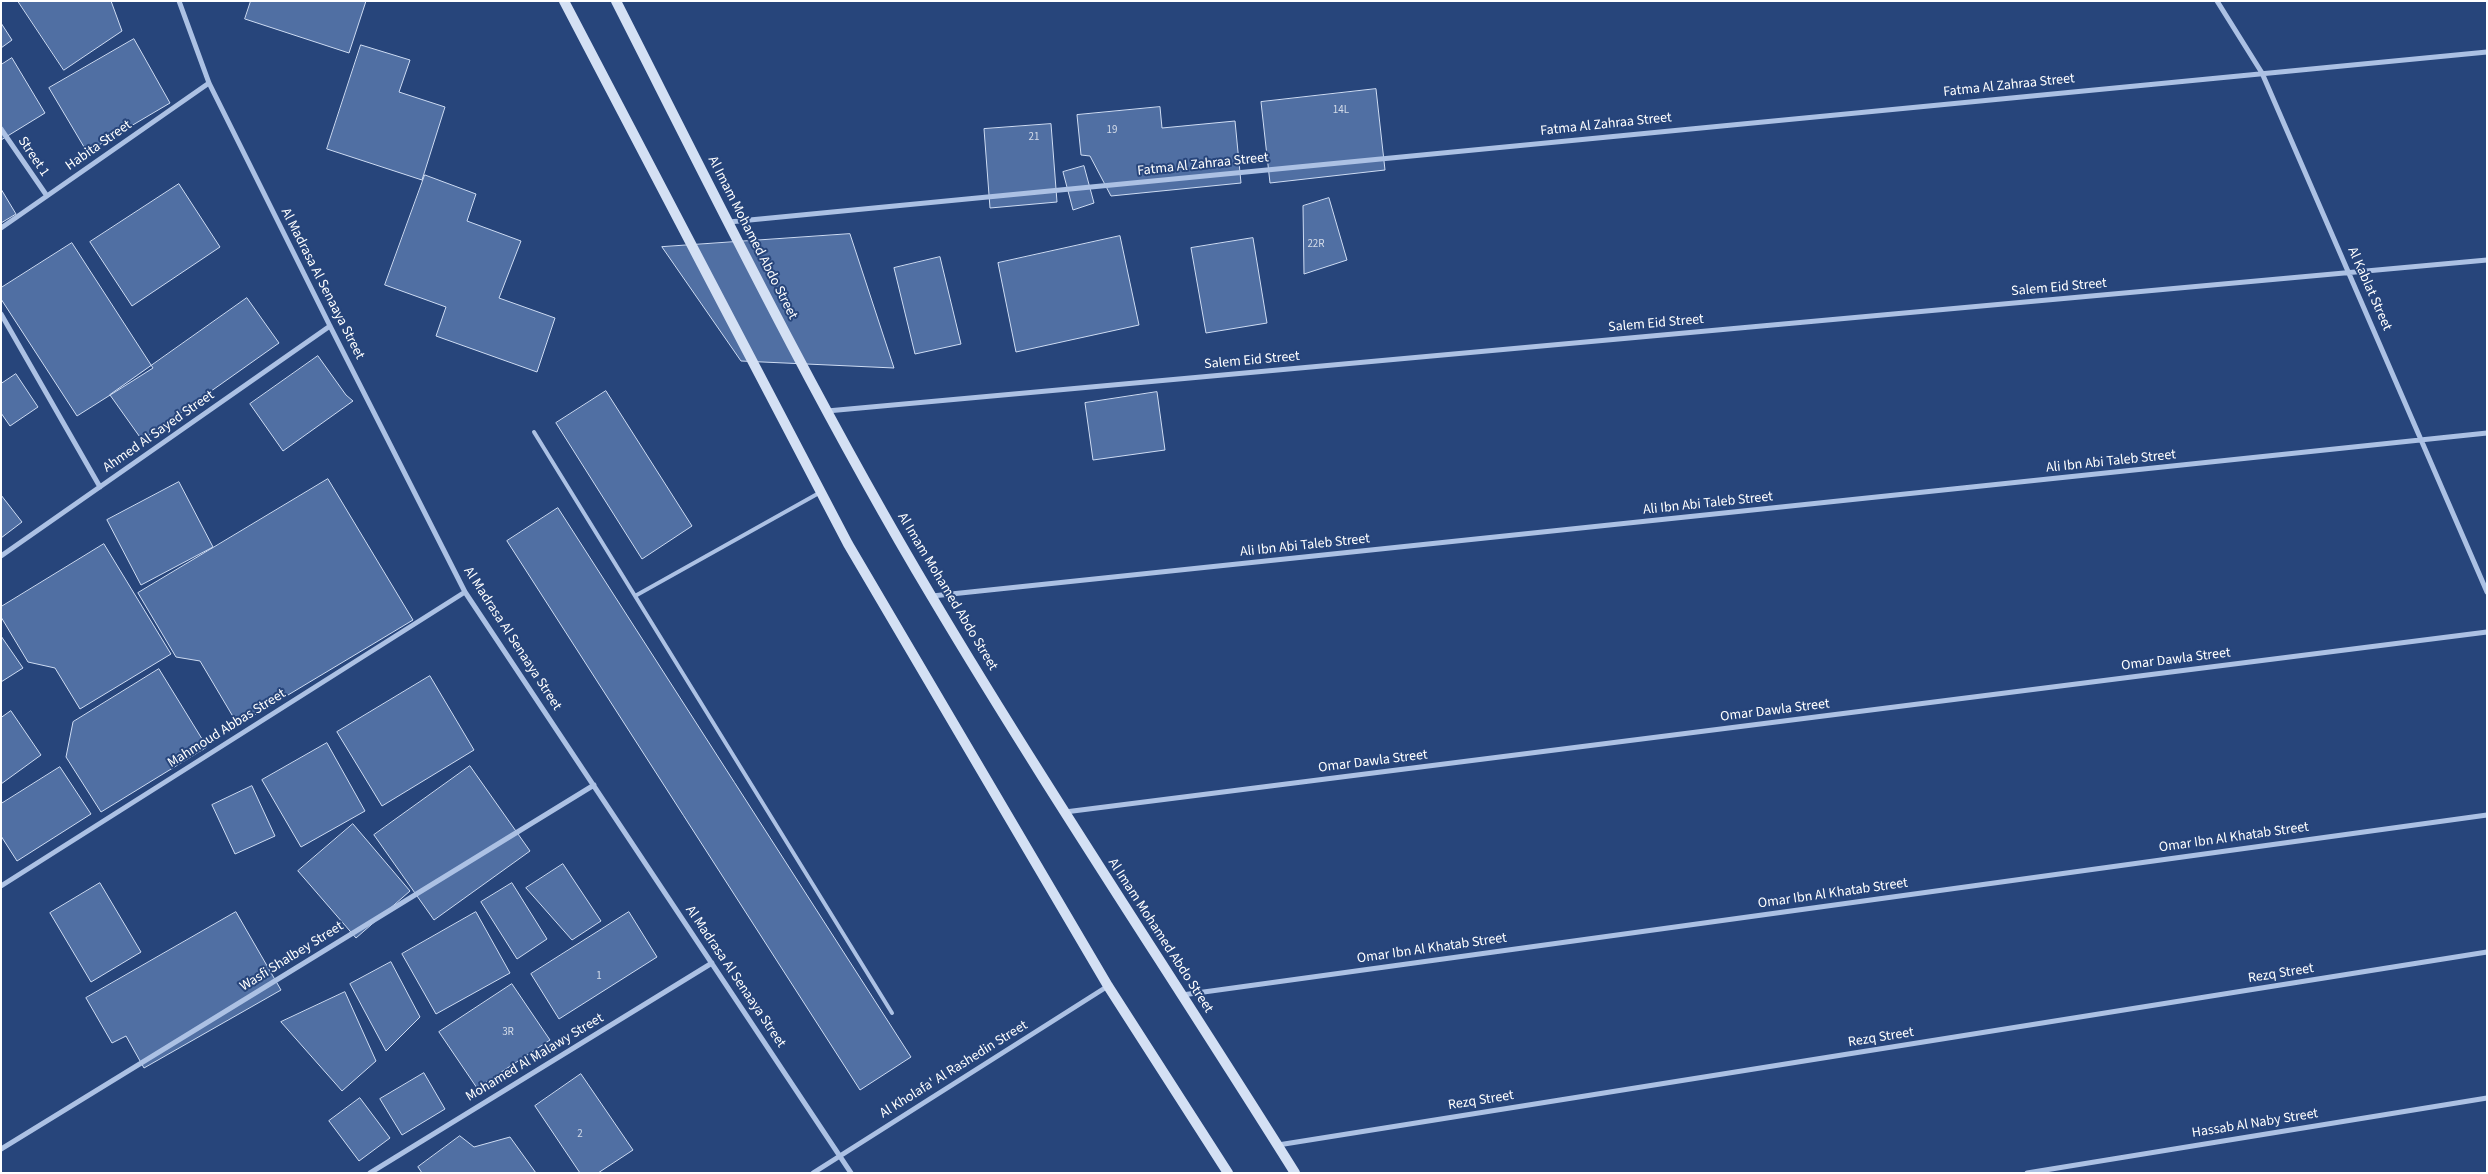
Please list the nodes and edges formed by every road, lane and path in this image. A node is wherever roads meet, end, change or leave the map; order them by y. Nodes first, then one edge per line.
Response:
1 (178, 1) edge
2 (564, 1) edge
3 (616, 1) edge
4 (2217, 1) edge
5 (2487, 52) edge
6 (2262, 73) junction
7 (209, 83) junction
8 (1, 129) edge
9 (47, 196) junction
10 (728, 222) junction
11 (1, 228) edge
12 (2487, 260) edge
13 (2349, 273) junction
14 (1, 314) edge
15 (330, 326) junction
16 (826, 411) junction
17 (534, 432) dead end
18 (2487, 433) edge
19 (2422, 440) junction
20 (100, 487) junction
21 (821, 492) junction
22 (1, 556) edge
23 (465, 592) junction
24 (2487, 592) edge
25 (634, 596) junction
26 (932, 596) junction
27 (2487, 632) edge
28 (594, 785) junction
29 (1065, 812) junction
30 (2487, 815) edge
31 (1, 886) edge
32 (2487, 952) edge
33 (712, 963) junction
34 (1108, 986) junction
35 (1182, 995) junction
36 (892, 1013) dead end
37 (2487, 1098) edge
38 (1278, 1145) junction
39 (1, 1148) edge
40 (840, 1155) junction
41 (370, 1173) edge
42 (813, 1173) edge
43 (851, 1173) edge
44 (1228, 1173) edge
45 (1296, 1173) edge
46 (2027, 1173) edge

1 - 7 street, Al Madrasa Al Senaaya Street
2 - 21 main road
3 - 10 main road, Al Imam Mohamed Abdo Street
4 - 6 street, Al Kablat Street
5 - 6 street, Fatma Al Zahraa Street
6 - 10 street, Fatma Al Zahraa Street
6 - 13 street, Al Kablat Street
7 - 9 street, Habita Street
7 - 15 street, Al Madrasa Al Senaaya Street
8 - 9 street, Street 1
9 - 11 street, Habita Street
10 - 16 main road, Al Imam Mohamed Abdo Street
12 - 13 street, Salem Eid Street
13 - 16 street, Salem Eid Street
13 - 19 street, Al Kablat Street
14 - 20 street
15 - 20 street, Ahmed Al Sayed Street
15 - 23 street, Al Madrasa Al Senaaya Street
16 - 26 main road, Al Imam Mohamed Abdo Street
17 - 25 lane
18 - 19 street, Ali Ibn Abi Taleb Street
19 - 24 street, Al Kablat Street
19 - 26 street, Ali Ibn Abi Taleb Street
20 - 22 street, Ahmed Al Sayed Street
21 - 25 lane
21 - 34 main road
23 - 28 street, Al Madrasa Al Senaaya Street
23 - 31 street, Mahmoud Abbas Street
25 - 36 lane
26 - 29 main road, Al Imam Mohamed Abdo Street
27 - 29 street, Omar Dawla Street
28 - 33 street, Al Madrasa Al Senaaya Street
28 - 39 street, Wasfi Shalbey Street
29 - 35 main road, Al Imam Mohamed Abdo Street
30 - 35 street, Omar Ibn Al Khatab Street
32 - 38 street, Rezq Street
33 - 40 street, Al Madrasa Al Senaaya Street
33 - 41 street, Mohamed Al Malawy Street
34 - 40 street, Al Kholafa' Al Rashedin Street
34 - 44 main road
35 - 38 main road, Al Imam Mohamed Abdo Street
37 - 46 street, Hassab Al Naby Street
38 - 45 main road, Al Imam Mohamed Abdo Street
40 - 42 street, Al Kholafa' Al Rashedin Street
40 - 43 street, Al Madrasa Al Senaaya Street

